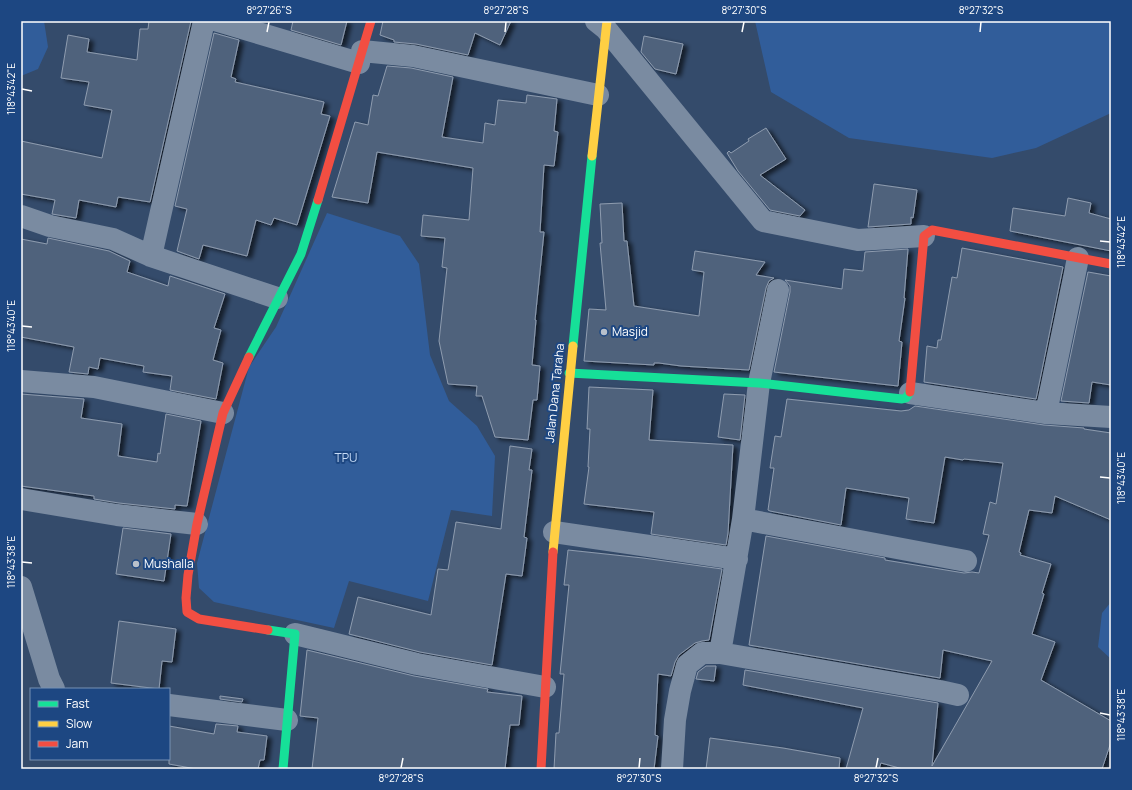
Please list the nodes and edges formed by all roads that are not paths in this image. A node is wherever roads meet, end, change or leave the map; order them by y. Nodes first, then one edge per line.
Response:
1 (204, 21) edge
2 (218, 21) edge
3 (371, 21) edge
4 (603, 24) edge
5 (361, 57) junction
6 (598, 95) junction
7 (21, 216) edge
8 (924, 236) junction
9 (151, 256) junction
10 (1078, 258) junction
11 (1111, 264) edge
12 (778, 290) dead end
13 (277, 298) junction
14 (569, 373) junction
15 (21, 381) edge
16 (759, 383) junction
17 (910, 393) junction
18 (223, 413) junction
19 (1046, 413) junction
20 (1111, 417) edge
21 (21, 499) edge
22 (743, 519) junction
23 (197, 524) junction
24 (554, 532) junction
25 (737, 559) junction
26 (966, 561) dead end
27 (21, 588) edge
28 (295, 634) junction
29 (720, 653) junction
30 (545, 687) junction
31 (54, 688) edge
32 (958, 695) dead end
33 (170, 706) edge
34 (287, 720) junction
35 (283, 769) edge
36 (541, 769) edge
37 (672, 769) edge

1 - 9 street
2 - 5 street
3 - 5 street
4 - 6 street, Jalan Dana Taraha
4 - 8 street
5 - 6 street
5 - 13 street
6 - 14 street, Jalan Dana Taraha
7 - 9 street
8 - 10 street
8 - 17 street
9 - 13 street
10 - 11 street
10 - 19 street
12 - 16 street
13 - 18 street
14 - 16 street
14 - 24 street, Jalan Dana Taraha
15 - 18 street
16 - 17 street
16 - 22 street
17 - 19 street
18 - 23 street
19 - 20 street
21 - 23 street
22 - 25 street
22 - 26 street
23 - 28 street
24 - 25 street
24 - 30 street, Jalan Dana Taraha
25 - 29 street
27 - 31 street
28 - 30 street
28 - 34 street
29 - 32 street
29 - 37 street
30 - 36 street, Jalan Dana Taraha
33 - 34 street
34 - 35 street

